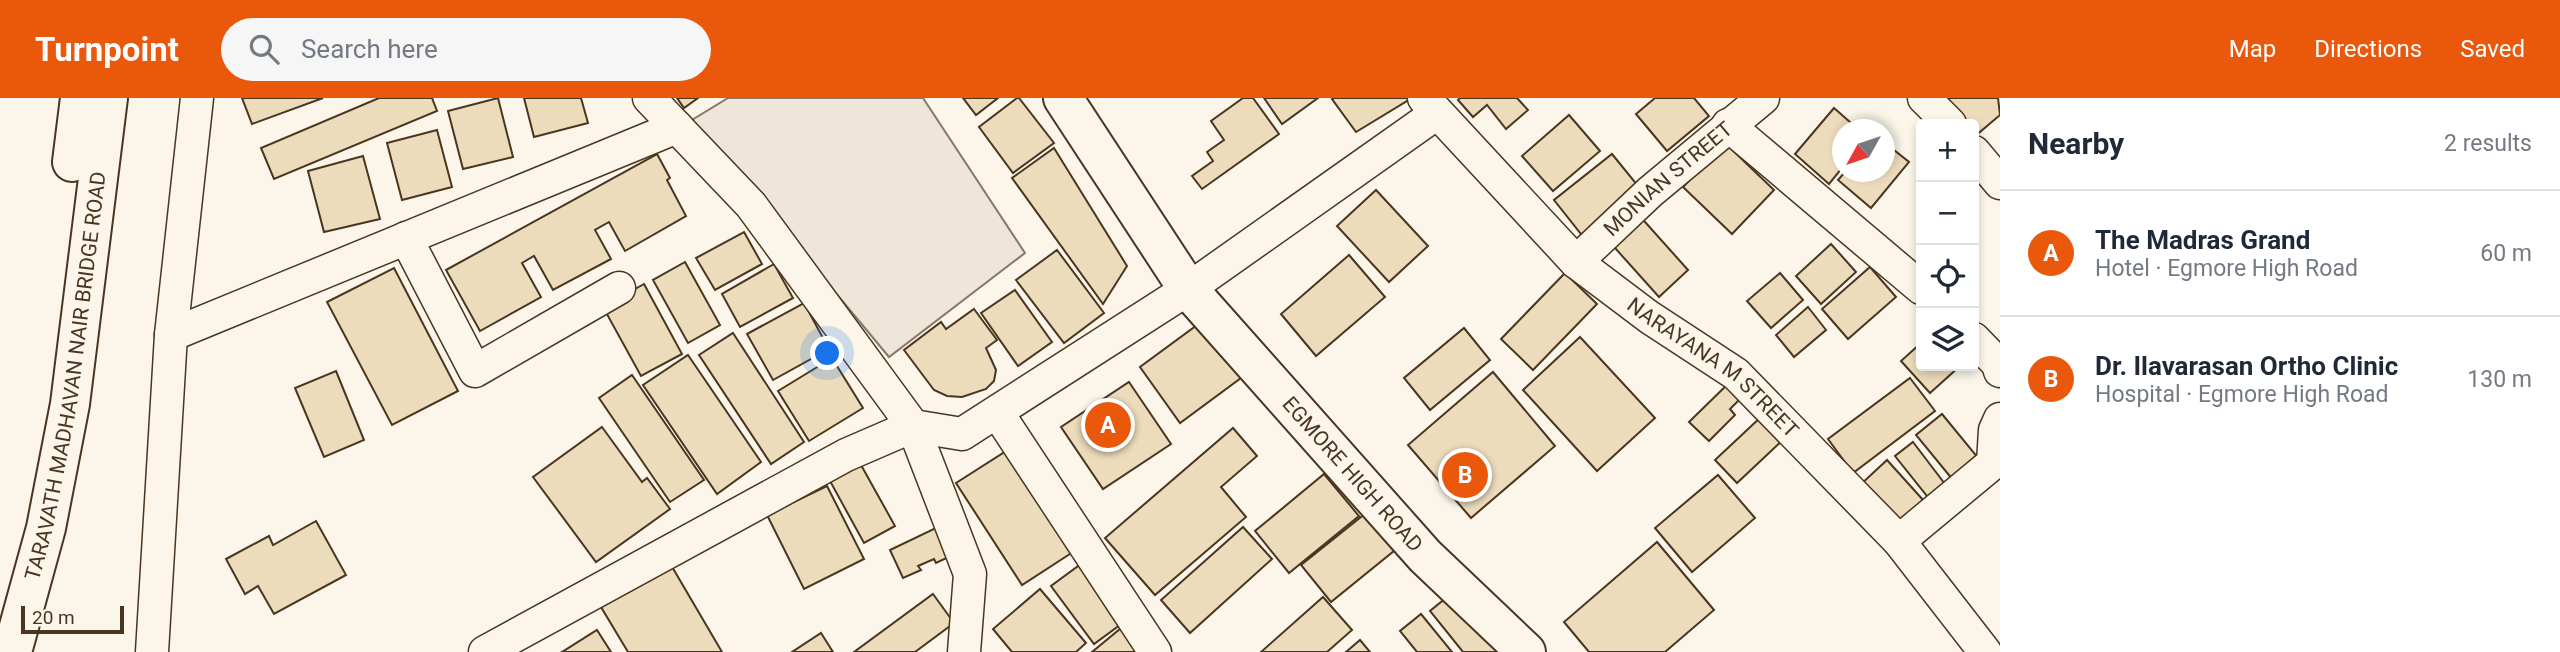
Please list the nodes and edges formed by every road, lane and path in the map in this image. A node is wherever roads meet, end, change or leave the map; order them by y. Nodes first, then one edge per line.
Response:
1 (80, 98) edge
2 (108, 98) edge
3 (197, 98) edge
4 (649, 98) edge
5 (1063, 98) edge
6 (1763, 98) edge
7 (1924, 98) edge
8 (1430, 106) edge
9 (1945, 119) edge
10 (1728, 125) junction
11 (677, 127) junction
12 (1979, 158) edge
13 (2000, 183) edge
14 (406, 238) junction
15 (1576, 262) junction
16 (1916, 284) edge
17 (620, 288) dead end
18 (1188, 289) junction
19 (171, 335) junction
20 (1979, 344) edge
21 (2000, 371) edge
22 (997, 412) junction
23 (2000, 419) edge
24 (914, 426) junction
25 (1996, 468) edge
26 (1899, 541) junction
27 (0, 598) edge
28 (12, 652) edge
29 (152, 652) edge
30 (485, 652) edge
31 (964, 652) edge
32 (1155, 652) edge
33 (1526, 652) edge
34 (1985, 652) edge

1 - 27 main road, TARAVATH MADHAVAN NAIR BRIDGE ROAD
2 - 28 main road, TARAVATH MADHAVAN NAIR BRIDGE ROAD
3 - 19 street
4 - 11 street
5 - 18 main road, EGMORE HIGH ROAD
6 - 10 street, MONIAN STREET
7 - 9 street
8 - 15 street, NARAYANA M STREET
8 - 18 street
10 - 15 street, MONIAN STREET
10 - 16 street
11 - 14 street
11 - 24 street
12 - 13 street
14 - 17 street
14 - 19 street
15 - 26 street, NARAYANA M STREET
18 - 22 street
18 - 33 main road, EGMORE HIGH ROAD
19 - 29 street
20 - 21 street
22 - 24 street
22 - 32 street
23 - 25 street
24 - 30 street
24 - 31 street
25 - 26 street
26 - 34 street, NARAYANA M STREET

